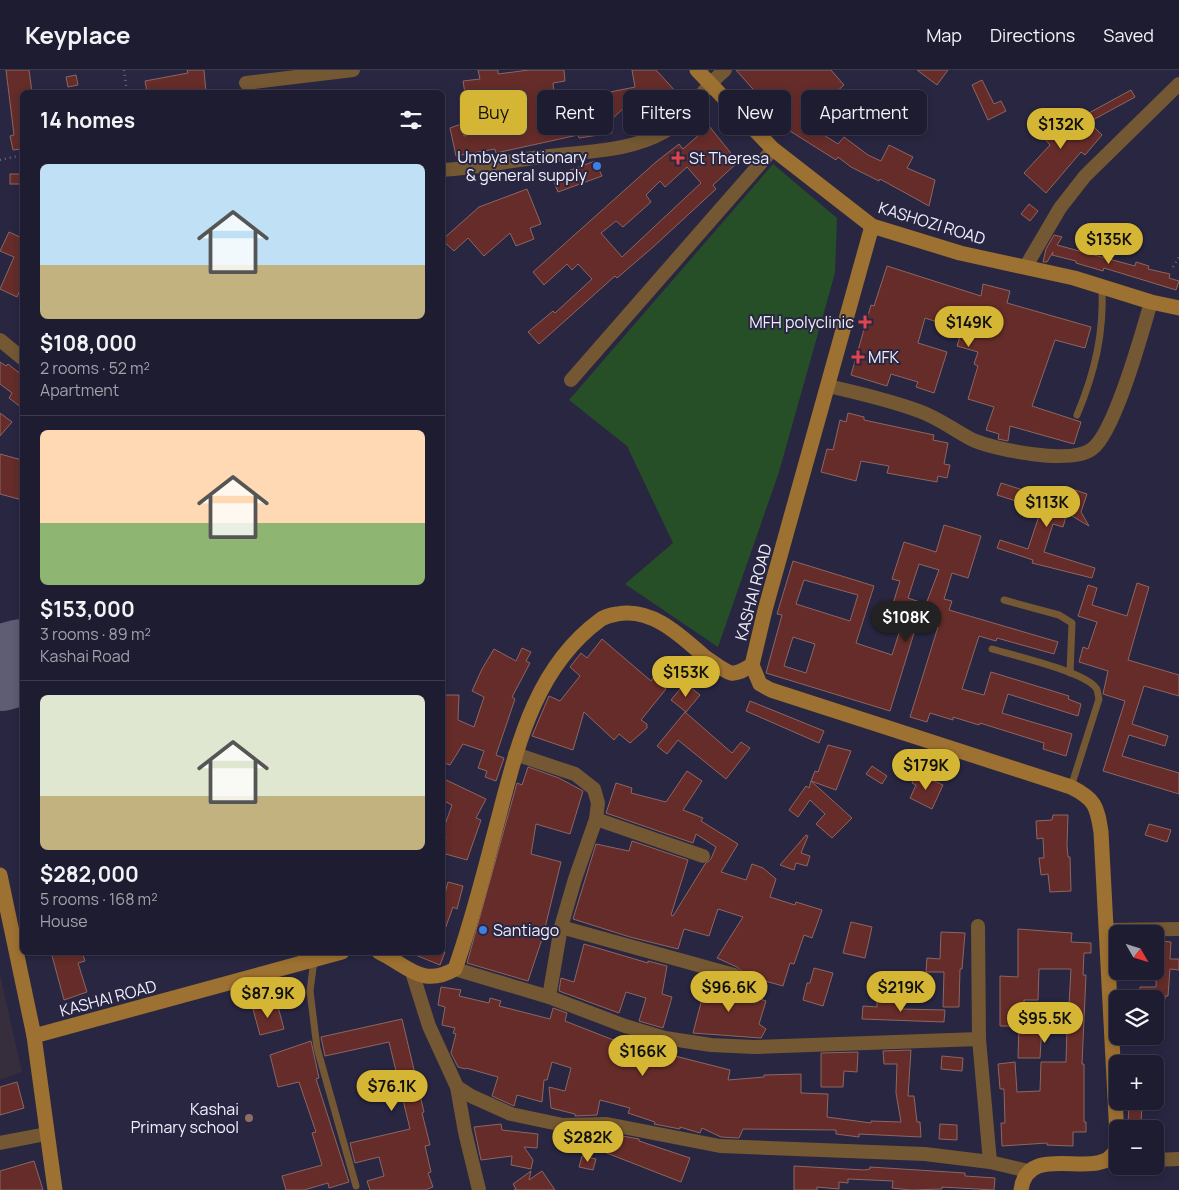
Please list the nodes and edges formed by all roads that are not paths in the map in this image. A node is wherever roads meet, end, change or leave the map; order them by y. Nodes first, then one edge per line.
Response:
1 (353, 70) edge
2 (697, 70) edge
3 (725, 70) edge
4 (246, 82) edge
5 (709, 83) junction
6 (1179, 84) edge
7 (773, 149) junction
8 (445, 170) edge
9 (872, 226) junction
10 (1026, 266) junction
11 (1102, 287) junction
12 (1151, 302) junction
13 (1179, 308) edge
14 (0, 340) edge
15 (20, 356) edge
16 (571, 380) dead end
17 (828, 386) junction
18 (1077, 415) dead end
19 (1004, 600) dead end
20 (992, 649) dead end
21 (752, 665) junction
22 (1070, 672) junction
23 (515, 754) junction
24 (1071, 787) junction
25 (596, 819) junction
26 (703, 856) dead end
27 (0, 875) edge
28 (978, 926) dead end
29 (562, 927) junction
30 (1179, 929) edge
31 (1106, 930) junction
32 (332, 955) edge
33 (384, 955) edge
34 (314, 960) junction
35 (455, 969) junction
36 (412, 972) junction
37 (734, 975) dead end
38 (549, 997) junction
39 (34, 1036) junction
40 (979, 1039) junction
41 (457, 1086) junction
42 (1116, 1120) edge
43 (46, 1134) junction
44 (0, 1143) edge
45 (1164, 1160) edge
46 (1179, 1160) edge
47 (1109, 1161) edge
48 (990, 1162) junction
49 (1028, 1171) junction
50 (356, 1186) dead end
51 (55, 1190) edge
52 (479, 1190) edge
53 (1021, 1190) edge

1 - 4 street
2 - 5 street, KASHOZI ROAD
3 - 5 street
5 - 7 street, KASHOZI ROAD
5 - 8 street
6 - 10 street
7 - 9 street, KASHOZI ROAD
7 - 16 street
9 - 10 street, KASHOZI ROAD
9 - 17 street, KASHAI ROAD
10 - 11 street, KASHOZI ROAD
11 - 12 street, KASHOZI ROAD
11 - 18 lane
12 - 13 street, KASHOZI ROAD
12 - 17 street
14 - 15 street
17 - 21 street, KASHAI ROAD
19 - 22 lane
20 - 22 lane
21 - 23 street, KASHAI ROAD
21 - 24 street
22 - 24 lane
23 - 25 street
23 - 35 street, KASHAI ROAD
24 - 31 street
25 - 26 street
25 - 29 street
27 - 39 street
28 - 40 street
29 - 37 street
29 - 38 street
30 - 31 street
31 - 42 street
32 - 34 street, KASHAI ROAD
33 - 36 street
34 - 39 street, KASHAI ROAD
34 - 50 lane
35 - 36 street
35 - 38 street
36 - 41 street
38 - 40 street
39 - 43 street
40 - 48 street
41 - 48 street
41 - 52 street
43 - 44 street
43 - 51 street
45 - 46 street
47 - 49 street
48 - 49 street
49 - 53 street

